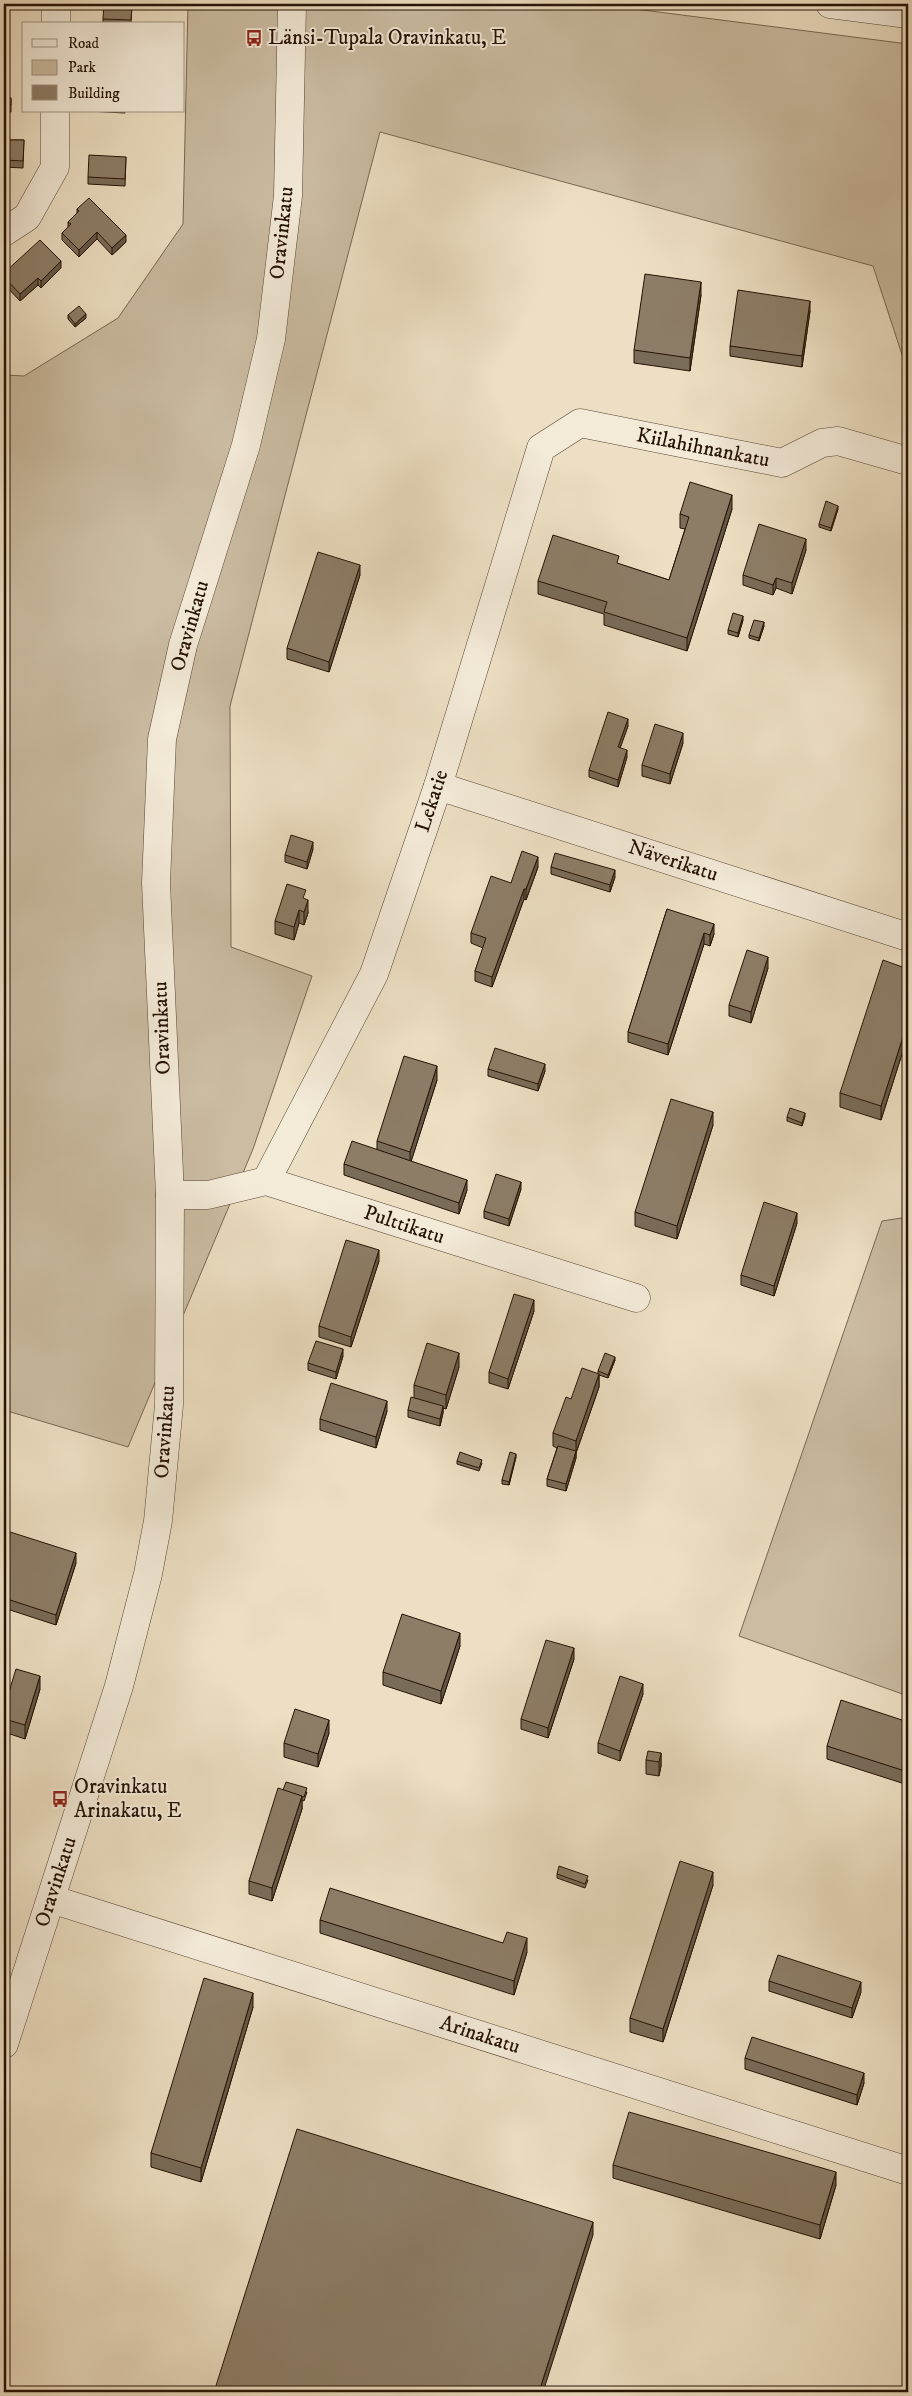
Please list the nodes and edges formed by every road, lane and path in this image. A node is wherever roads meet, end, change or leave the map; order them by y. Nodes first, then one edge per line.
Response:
1 (56, 4) edge
2 (292, 4) edge
3 (830, 4) edge
4 (908, 14) edge
5 (56, 22) edge
6 (55, 112) edge
7 (4, 232) edge
8 (580, 424) joint
9 (908, 461) edge
10 (438, 786) junction
11 (908, 937) edge
12 (266, 1181) junction
13 (170, 1195) junction
14 (636, 1298) dead end
15 (52, 1899) junction
16 (4, 2044) edge
17 (908, 2171) edge

1 - 5 street
2 - 13 street, Oravinkatu
3 - 4 street
6 - 7 street
8 - 9 street, Kiilahihnankatu
8 - 10 street, Lekatie
10 - 11 street, Näverikatu
10 - 12 street, Lekatie
12 - 13 street
12 - 14 street, Pulttikatu
13 - 15 street, Oravinkatu
15 - 16 street, Oravinkatu
15 - 17 street, Arinakatu

